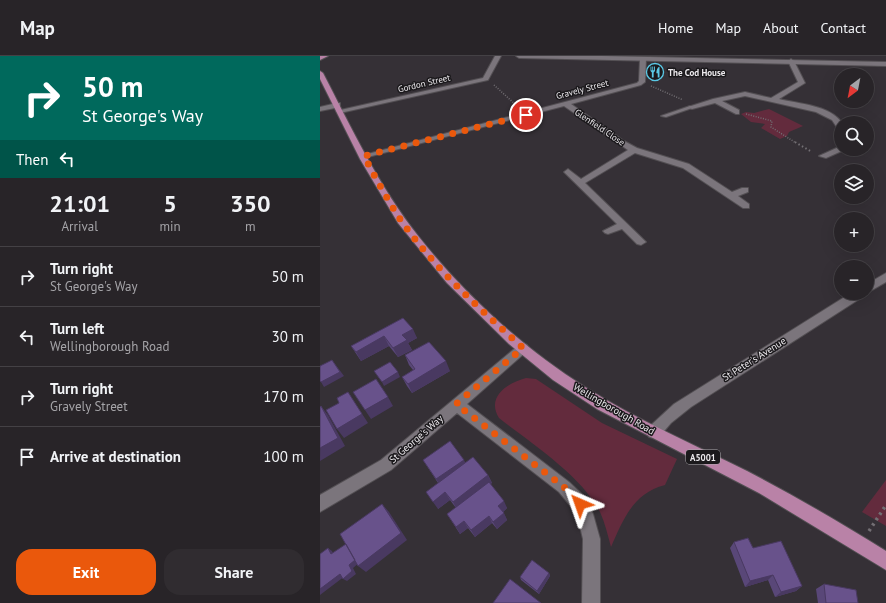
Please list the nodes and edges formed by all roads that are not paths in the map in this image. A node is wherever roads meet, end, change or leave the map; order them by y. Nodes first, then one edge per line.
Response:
1 (324, 56) edge
2 (498, 56) edge
3 (519, 56) edge
4 (530, 56) edge
5 (611, 57) edge
6 (320, 58) edge
7 (709, 58) edge
8 (643, 59) junction
9 (791, 61) junction
10 (886, 64) edge
11 (320, 73) edge
12 (774, 99) junction
13 (715, 100) junction
14 (566, 104) junction
15 (693, 107) joint
16 (339, 108) junction
17 (320, 109) edge
18 (736, 112) road end
19 (664, 116) dead end
20 (834, 118) edge
21 (634, 150) junction
22 (834, 151) edge
23 (364, 156) junction
24 (823, 156) road end
25 (568, 172) dead end
26 (580, 183) junction
27 (745, 190) dead end
28 (731, 196) junction
29 (746, 206) dead end
30 (623, 225) junction
31 (608, 231) dead end
32 (640, 242) dead end
33 (886, 277) edge
34 (874, 284) edge
35 (849, 300) edge
36 (523, 348) junction
37 (456, 404) junction
38 (654, 432) junction
39 (320, 504) edge
40 (886, 561) edge
41 (591, 603) edge

1 - 6 main road
2 - 16 street, Gordon Street
3 - 4 street
4 - 5 street
5 - 8 street
7 - 8 street
7 - 9 street
8 - 14 street, Gravely Street
9 - 10 street
9 - 12 street
11 - 16 main road, Wellingborough Road / A5001
12 - 13 street
12 - 20 street
13 - 15 street
13 - 18 street
14 - 21 street, Glenfield Close
14 - 23 street, Gravely Street
15 - 19 lane
16 - 17 street, Gordon Street
16 - 23 main road, Wellingborough Road / A5001
21 - 26 street, Glenfield Close
21 - 28 street, Glenfield Close
22 - 24 street
23 - 36 main road, Wellingborough Road / A5001
25 - 26 street
26 - 30 street
27 - 28 street
28 - 29 street, Glenfield Close
30 - 31 street
30 - 32 street
33 - 34 street
35 - 38 street, St Peter's Avenue
36 - 37 street, St George's Way
36 - 38 main road, Wellingborough Road / A5001
37 - 39 street, St George's Way
37 - 41 street
38 - 40 main road, Wellingborough Road / A5001

